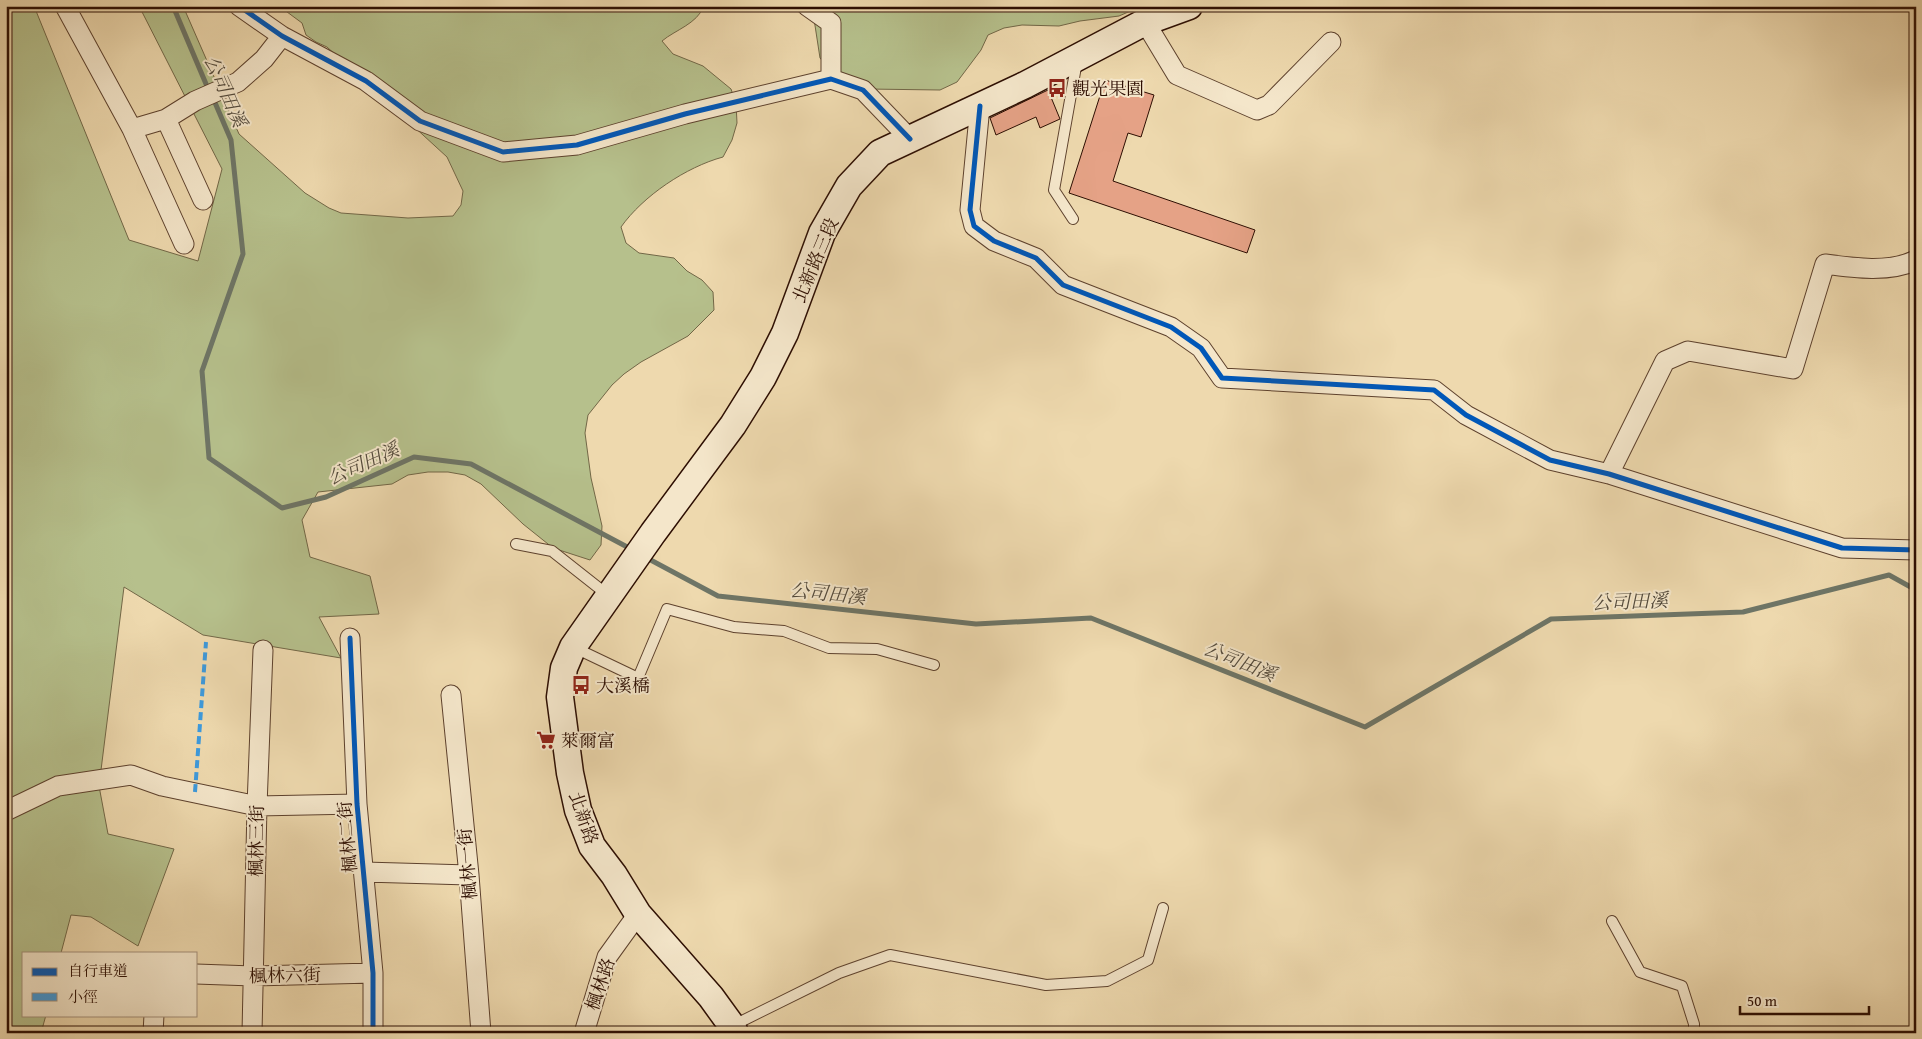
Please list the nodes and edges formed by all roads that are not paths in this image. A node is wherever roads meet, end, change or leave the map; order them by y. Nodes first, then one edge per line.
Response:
1 (65, 6) edge
2 (239, 6) edge
3 (807, 6) edge
4 (1189, 6) edge
5 (1145, 22) junction
6 (282, 36) junction
7 (1331, 42) dead end
8 (1078, 57) junction
9 (831, 79) junction
10 (980, 106) junction
11 (166, 119) junction
12 (132, 129) junction
13 (910, 139) junction
14 (203, 200) dead end
15 (1073, 219) dead end
16 (184, 244) dead end
17 (1916, 260) edge
18 (1609, 474) junction
19 (516, 544) dead end
20 (1916, 550) edge
21 (624, 574) joint
22 (610, 596) junction
23 (350, 638) dead end
24 (573, 647) junction
25 (263, 650) dead end
26 (934, 665) dead end
27 (451, 695) dead end
28 (357, 804) junction
29 (256, 806) junction
30 (6, 811) edge
31 (364, 872) junction
32 (469, 875) junction
33 (1163, 908) dead end
34 (638, 914) junction
35 (1612, 921) dead end
36 (373, 973) junction
37 (198, 974) edge
38 (253, 976) junction
39 (154, 1016) edge
40 (733, 1029) edge
41 (153, 1033) edge
42 (252, 1033) edge
43 (373, 1033) edge
44 (481, 1033) edge
45 (584, 1033) edge
46 (1694, 1033) edge

1 - 12 street
2 - 6 street
3 - 9 street
4 - 5 main road, 北新路三段
5 - 7 street
5 - 8 main road, 北新路三段
6 - 9 street
6 - 11 street
8 - 10 main road, 北新路三段
8 - 15 lane
9 - 13 street
10 - 13 main road, 北新路三段
10 - 18 street
11 - 12 street
11 - 14 street
12 - 16 street
13 - 21 main road, 北新路三段
17 - 18 street
18 - 20 street
19 - 22 lane
21 - 22 main road, 北新路
22 - 24 main road, 北新路
23 - 28 street, 楓林二街
24 - 26 lane
24 - 34 main road, 北新路
25 - 29 street, 楓林三街
27 - 32 street, 楓林一街
28 - 29 street
28 - 31 street, 楓林二街
29 - 30 street
29 - 38 street, 楓林三街
31 - 32 street
31 - 36 street, 楓林二街
32 - 44 street, 楓林一街
33 - 40 lane
34 - 40 main road, 北新路
34 - 45 street, 楓林路
35 - 46 lane
36 - 38 street, 楓林六街
36 - 43 street, 楓林二街
37 - 38 street, 楓林六街
38 - 42 street, 楓林三街
39 - 41 street

